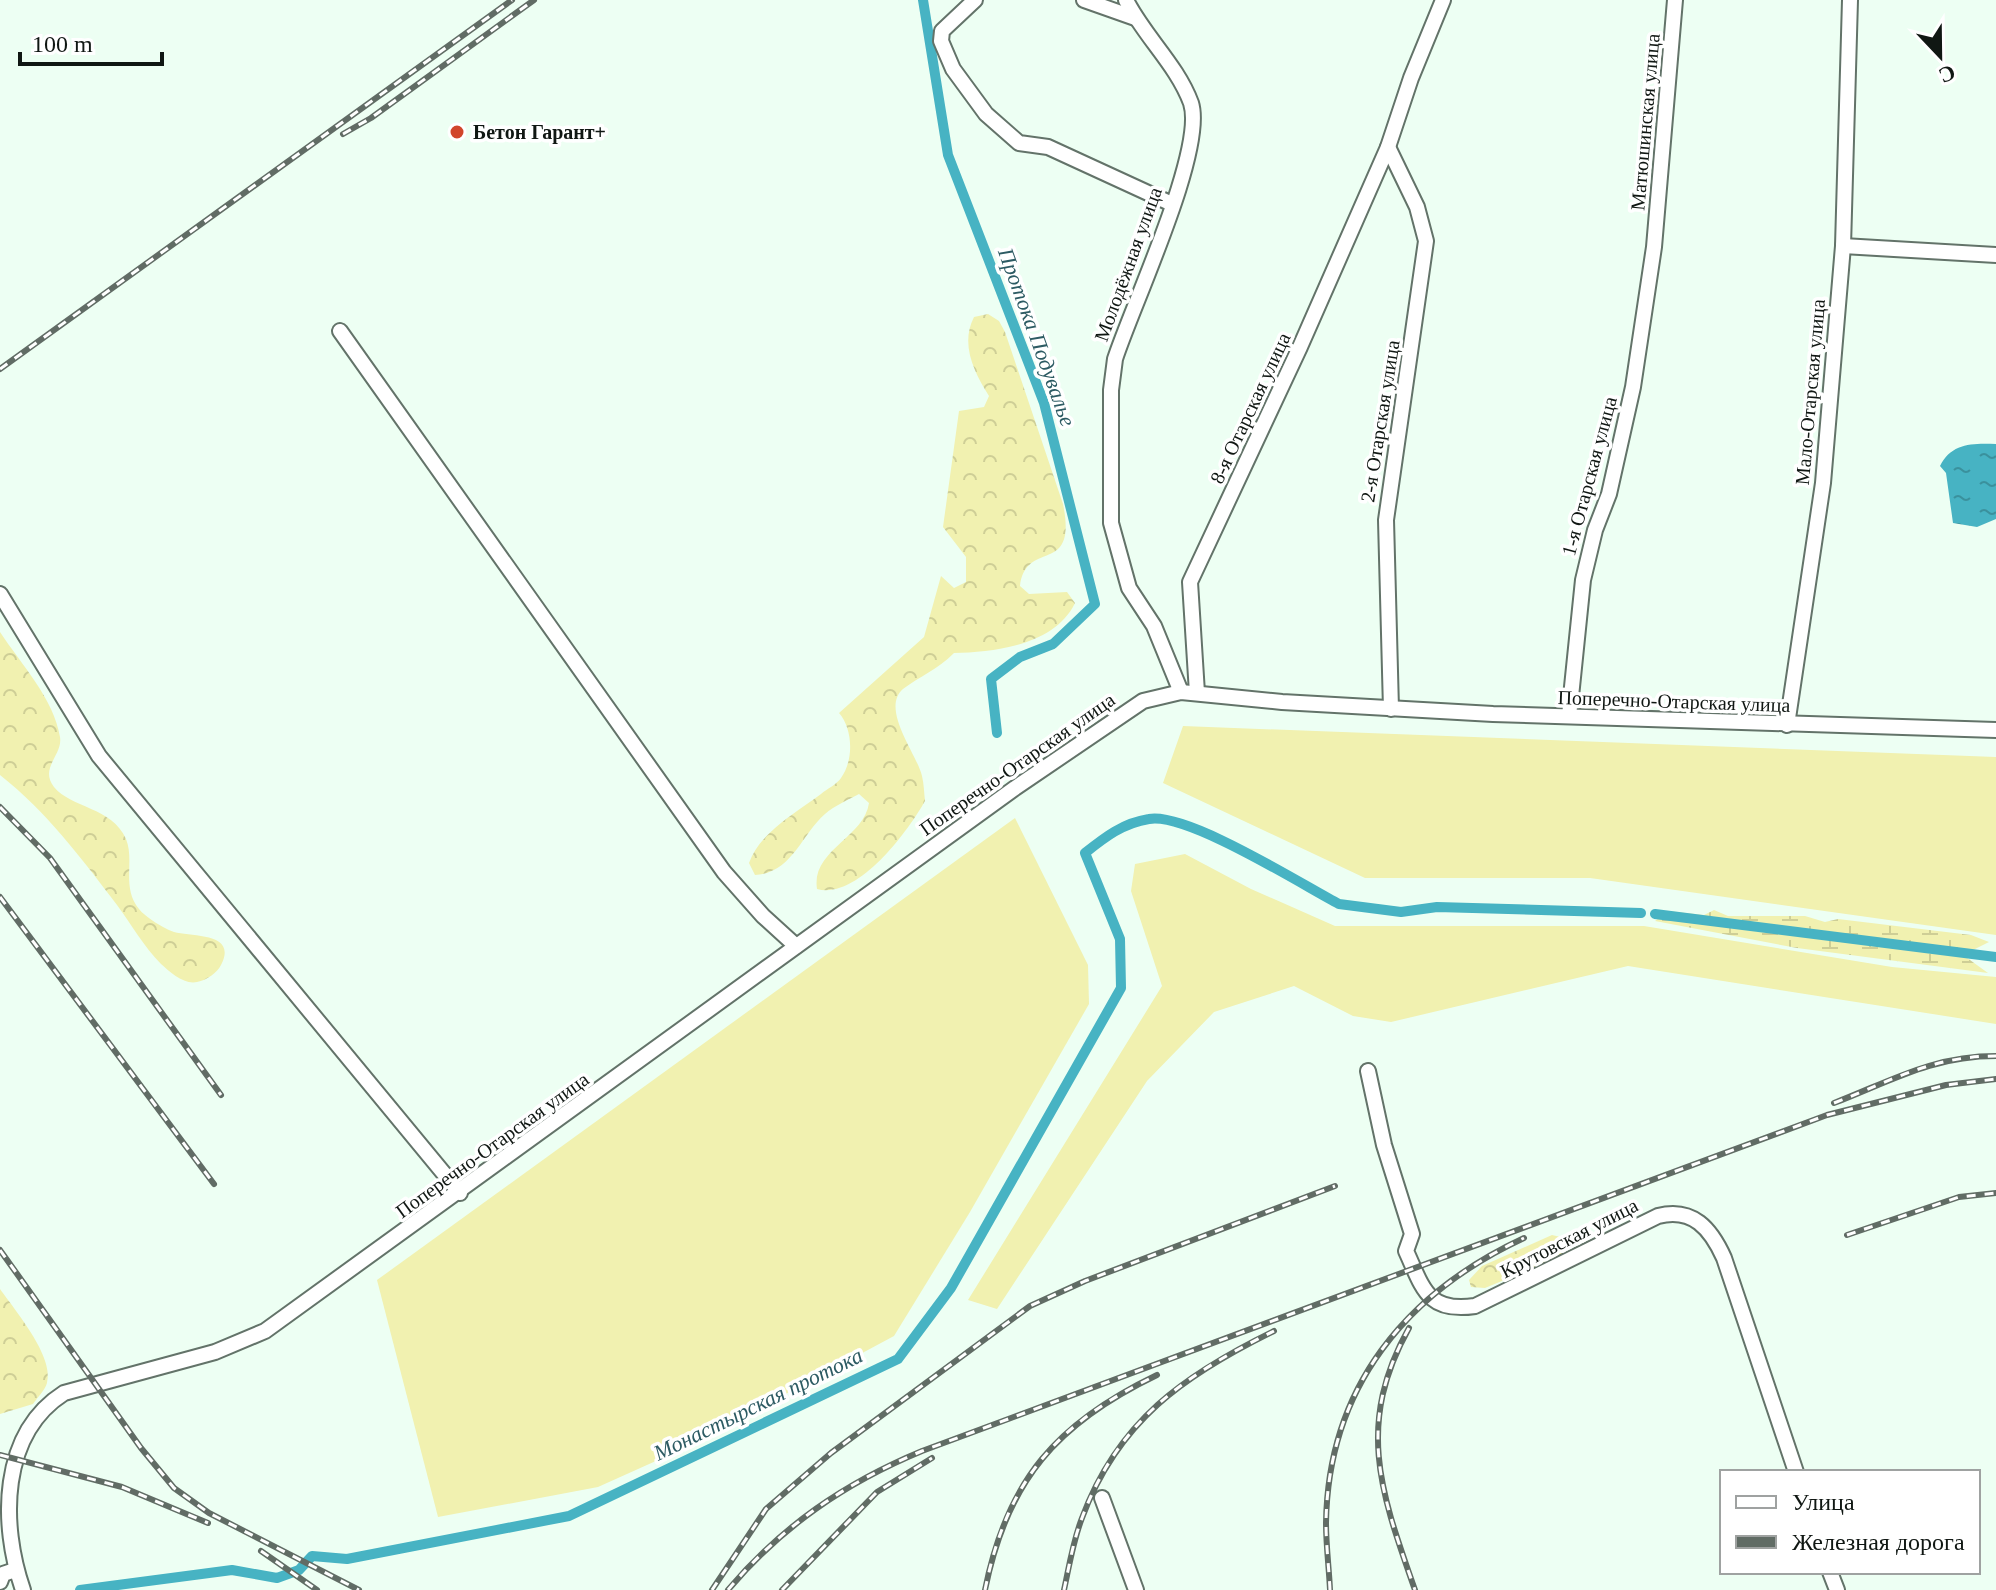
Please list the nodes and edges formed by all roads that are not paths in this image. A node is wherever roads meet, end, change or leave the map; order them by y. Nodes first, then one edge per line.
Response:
1 (975, 0) edge
2 (1084, 0) edge
3 (1126, 0) edge
4 (1443, 0) edge
5 (1675, 0) edge
6 (1850, 0) edge
7 (1135, 18) junction
8 (1388, 147) junction
9 (1172, 204) junction
10 (1843, 246) junction
11 (1654, 247) joint
12 (1996, 255) edge
13 (340, 331) dead end
14 (0, 594) edge
15 (1181, 692) junction
16 (1197, 693) junction
17 (1391, 709) junction
18 (1569, 716) junction
19 (1787, 725) junction
20 (1996, 730) edge
21 (796, 946) junction
22 (1368, 1071) dead end
23 (460, 1193) junction
24 (1795, 1470) edge
25 (1102, 1498) dead end
26 (15, 1570) junction
27 (0, 1582) edge
28 (23, 1590) edge
29 (1136, 1590) edge

1 - 9 street
2 - 7 street
3 - 7 street, Молодёжная улица
4 - 8 street, 8-я Отарская улица
5 - 11 street, Матюшинская улица
6 - 10 street, Мало-Отарская улица
7 - 9 street, Молодёжная улица
8 - 16 street, 8-я Отарская улица
8 - 17 street, 2-я Отарская улица
9 - 15 street, Молодёжная улица
10 - 12 street
10 - 19 street, Мало-Отарская улица
11 - 18 street, 1-я Отарская улица
13 - 21 street
14 - 23 street
15 - 16 street, Поперечно-Отарская улица
15 - 21 street, Поперечно-Отарская улица
16 - 17 street, Поперечно-Отарская улица
17 - 18 street, Поперечно-Отарская улица
18 - 19 street, Поперечно-Отарская улица
19 - 20 street, Поперечно-Отарская улица
21 - 23 street, Поперечно-Отарская улица
22 - 24 street, Крутовская улица
23 - 26 street, Поперечно-Отарская улица
25 - 29 street
26 - 27 street
26 - 28 street, Поперечно-Отарская улица

